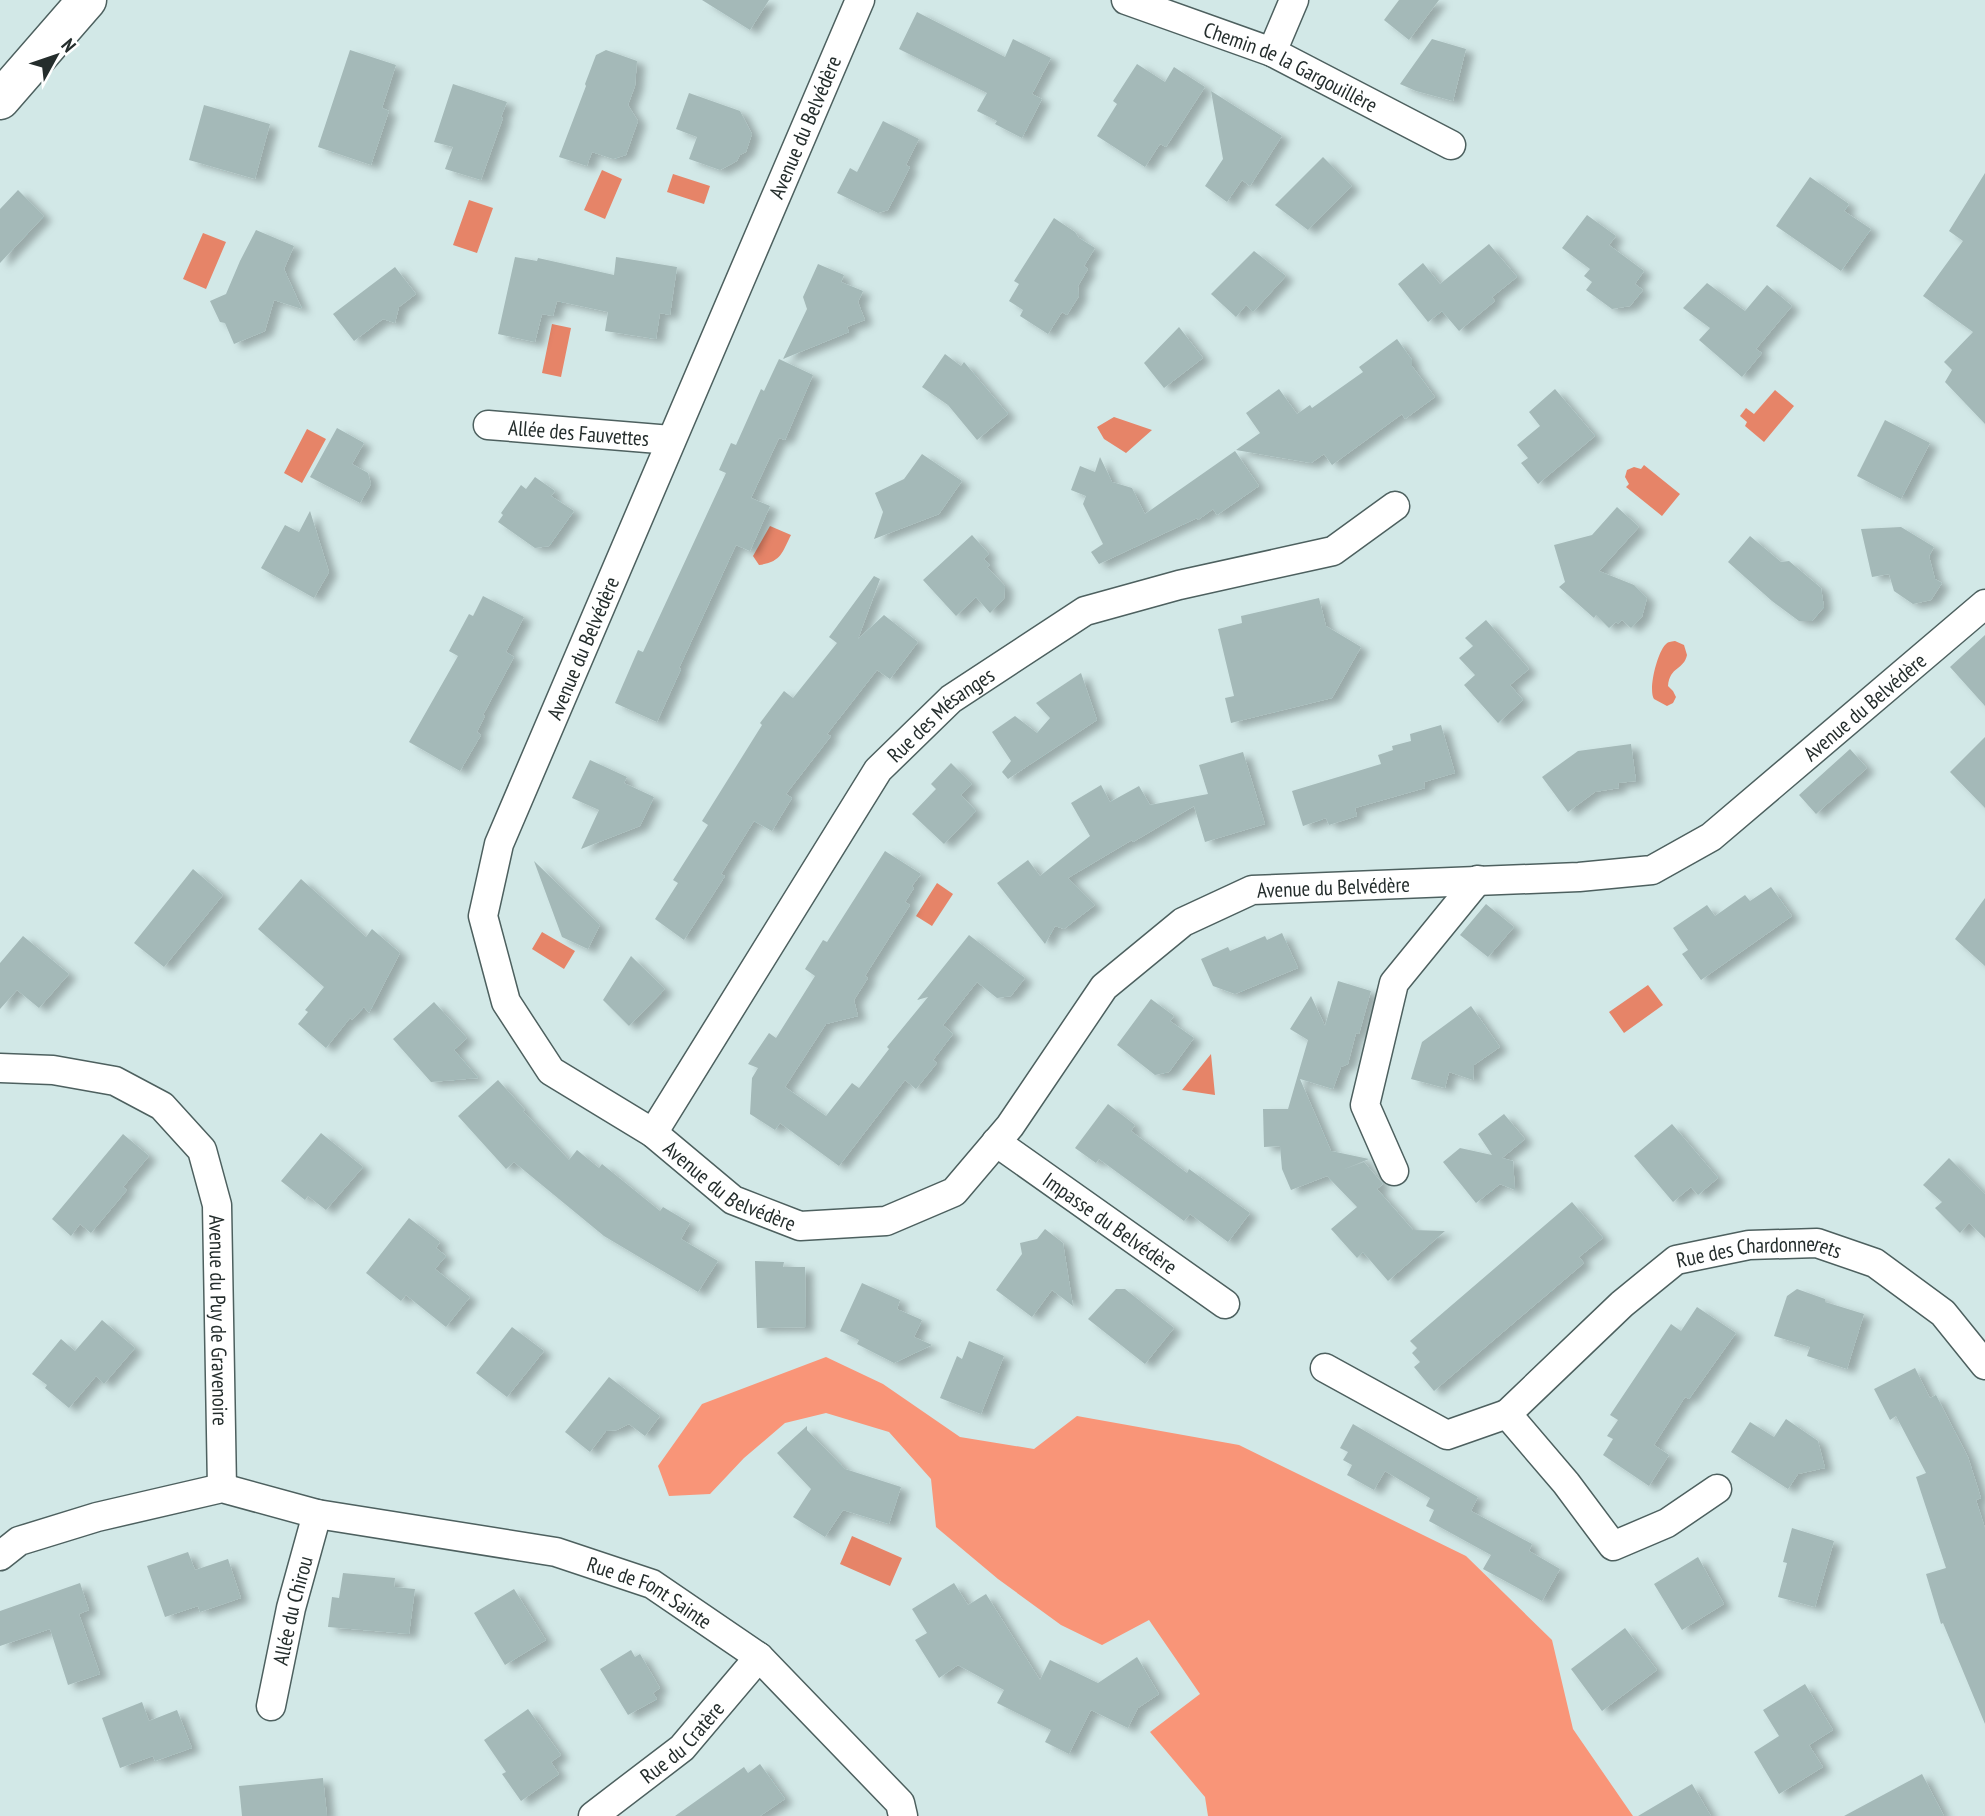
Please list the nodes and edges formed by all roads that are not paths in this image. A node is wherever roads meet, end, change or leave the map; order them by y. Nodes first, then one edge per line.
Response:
1 (87, 0) edge
2 (860, 0) edge
3 (1126, 0) edge
4 (1294, 0) edge
5 (1272, 52) junction
6 (0, 100) edge
7 (1451, 145) dead end
8 (488, 425) dead end
9 (671, 440) junction
10 (1395, 506) dead end
11 (1985, 604) edge
12 (1478, 880) junction
13 (0, 1068) edge
14 (653, 1133) junction
15 (996, 1142) junction
16 (1394, 1171) dead end
17 (1225, 1304) dead end
18 (1985, 1364) edge
19 (1325, 1368) dead end
20 (1507, 1415) junction
21 (222, 1488) junction
22 (1717, 1489) dead end
23 (317, 1514) junction
24 (0, 1556) edge
25 (759, 1657) junction
26 (271, 1706) dead end
27 (593, 1816) edge
28 (903, 1816) edge

1 - 6 street
2 - 9 street, Avenue du Belvédère
3 - 5 street, Chemin de la Gargouillère
4 - 5 street
5 - 7 street, Chemin de la Gargouillère
8 - 9 street, Allée des Fauvettes
9 - 14 street, Avenue du Belvédère
10 - 14 street, Rue des Mésanges
11 - 12 street, Avenue du Belvédère
12 - 15 street, Avenue du Belvédère
12 - 16 street
13 - 21 street, Avenue du Puy de Gravenoire
14 - 15 street, Avenue du Belvédère
15 - 17 street, Impasse du Belvédère
18 - 20 street, Rue des Chardonnerets
19 - 20 street, Rue des Chardonnerets
20 - 22 street
21 - 23 street, Rue de Font Sainte
21 - 24 street
23 - 25 street, Rue de Font Sainte
23 - 26 street, Allée du Chirou
25 - 27 street, Rue du Cratère
25 - 28 street, Rue de Font Sainte

